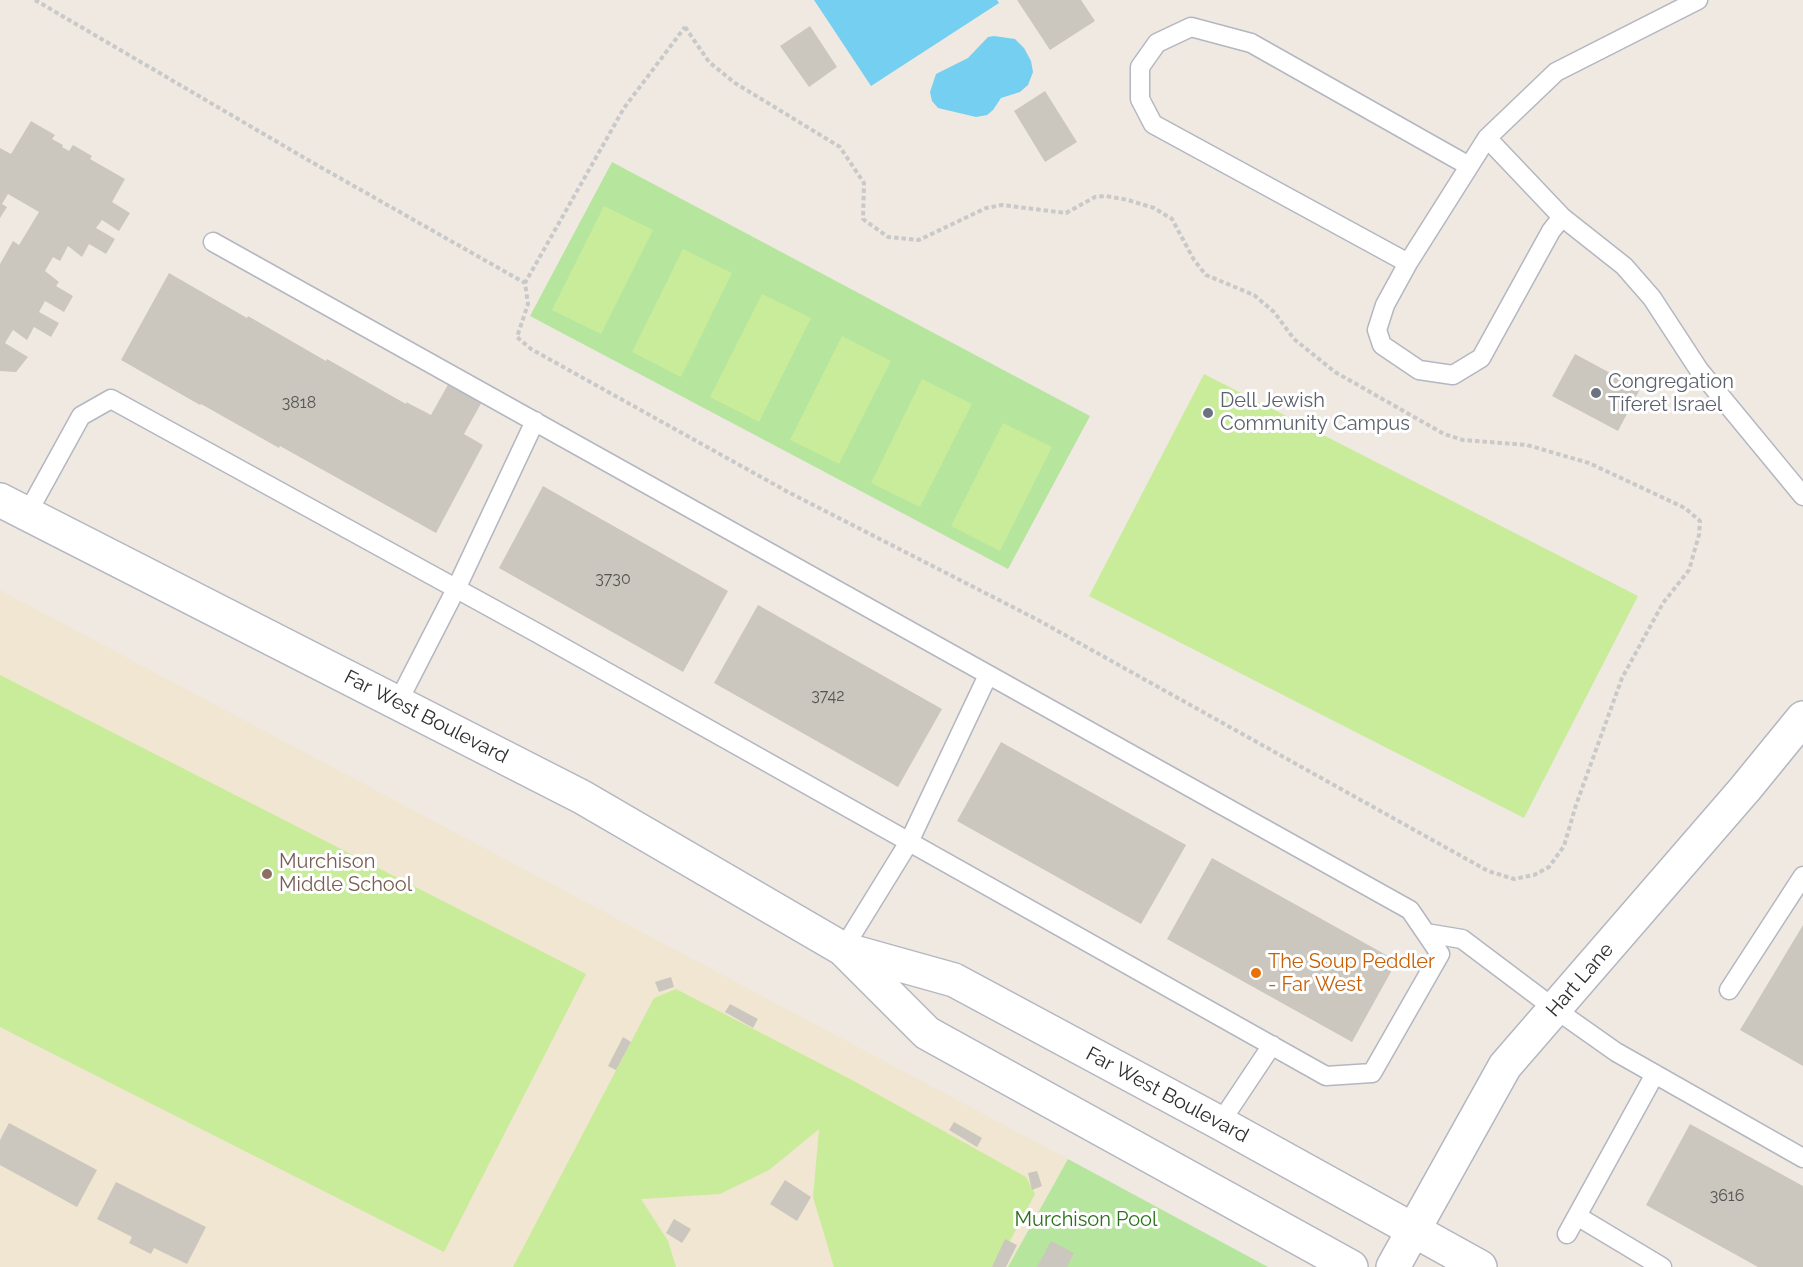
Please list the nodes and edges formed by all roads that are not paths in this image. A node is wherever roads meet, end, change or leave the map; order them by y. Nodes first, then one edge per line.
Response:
1 (1698, 0) edge
2 (1487, 138) junction
3 (1469, 166) junction
4 (1563, 217) junction
5 (213, 242) dead end
6 (1408, 263) junction
7 (535, 421) junction
8 (1803, 496) edge
9 (14, 507) edge
10 (456, 589) junction
11 (988, 675) junction
12 (398, 702) junction
13 (1803, 718) edge
14 (909, 842) junction
15 (1803, 876) edge
16 (1426, 933) junction
17 (843, 949) junction
18 (1729, 990) dead end
19 (1555, 1009) junction
20 (1272, 1046) junction
21 (1655, 1074) junction
22 (1220, 1123) junction
23 (1803, 1158) edge
24 (1577, 1216) junction
25 (1413, 1229) junction
26 (1567, 1234) dead end
27 (1351, 1267) edge
28 (1393, 1267) edge
29 (1480, 1267) edge
30 (1662, 1267) edge

1 - 2 lane
2 - 3 lane
2 - 4 lane
3 - 6 lane
3 - 6 lane
4 - 6 lane
4 - 8 lane
5 - 7 lane
7 - 10 lane
7 - 11 lane
9 - 10 lane
9 - 12 street, Far West Boulevard
10 - 12 lane
10 - 14 lane
11 - 14 lane
11 - 16 lane
12 - 17 street, Far West Boulevard
13 - 19 street, Hart Lane
14 - 17 lane
14 - 20 lane
15 - 18 lane
16 - 19 lane
16 - 20 lane
17 - 22 street, Far West Boulevard
17 - 27 street, Far West Boulevard
19 - 21 lane
19 - 25 street, Hart Lane
20 - 22 lane
21 - 23 lane
21 - 24 lane
22 - 25 street, Far West Boulevard
24 - 26 lane
24 - 30 lane
25 - 28 street, Hart Lane
25 - 29 street, Far West Boulevard

